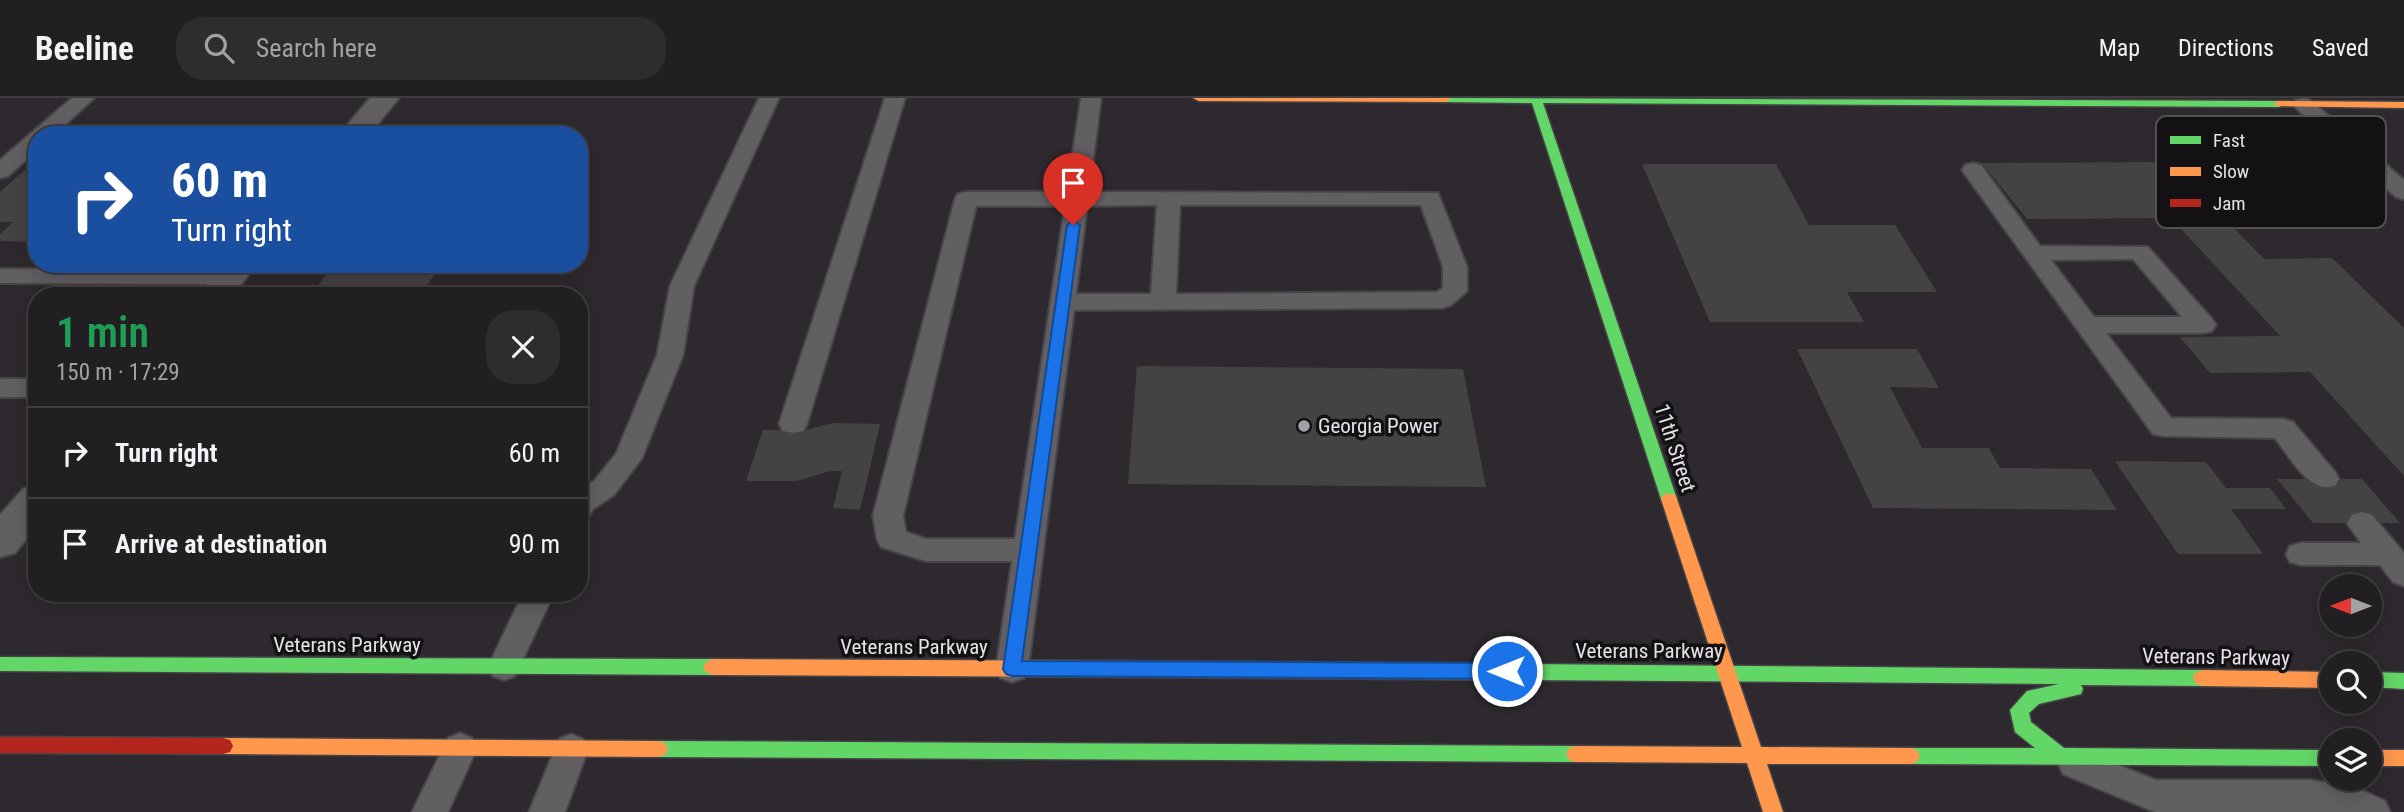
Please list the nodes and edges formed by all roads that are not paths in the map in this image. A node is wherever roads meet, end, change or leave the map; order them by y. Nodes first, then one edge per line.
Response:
1 (84, 98) edge
2 (385, 98) edge
3 (769, 98) edge
4 (895, 98) edge
5 (1091, 98) edge
6 (1199, 98) edge
7 (1537, 99) edge
8 (2318, 102) edge
9 (2404, 105) edge
10 (2331, 116) edge
11 (51, 126) edge
12 (361, 126) edge
13 (28, 147) edge
14 (1973, 170) dead end
15 (0, 171) edge
16 (2386, 173) edge
17 (2404, 192) edge
18 (1077, 199) junction
19 (1169, 199) junction
20 (2033, 253) junction
21 (0, 276) edge
22 (228, 279) edge
23 (1063, 302) junction
24 (1163, 302) junction
25 (2087, 325) junction
26 (0, 388) edge
27 (28, 388) edge
28 (793, 424) dead end
29 (2325, 479) dead end
30 (588, 499) edge
31 (28, 509) edge
32 (2362, 523) dead end
33 (0, 542) edge
34 (1029, 550) junction
35 (2301, 554) dead end
36 (2396, 564) edge
37 (535, 602) edge
38 (0, 664) edge
39 (504, 667) junction
40 (1012, 669) junction
41 (1727, 672) junction
42 (2142, 678) junction
43 (2319, 680) edge
44 (2382, 680) edge
45 (2404, 681) edge
46 (0, 745) edge
47 (460, 748) junction
48 (571, 749) junction
49 (1755, 755) junction
50 (2059, 756) junction
51 (2319, 758) edge
52 (2382, 758) edge
53 (2404, 758) edge
54 (430, 812) edge
55 (547, 812) edge
56 (1773, 812) edge
57 (2372, 812) edge

1 - 11 lane
2 - 12 street
3 - 30 lane
4 - 28 lane
5 - 18 lane
6 - 7 main road
7 - 8 main road
7 - 41 main road, 11th Street
8 - 9 main road
8 - 10 lane
13 - 15 lane
14 - 20 lane
16 - 17 lane
18 - 19 lane
18 - 23 lane
18 - 34 lane
19 - 24 lane
19 - 24 lane
20 - 25 lane
20 - 25 lane
21 - 22 lane
23 - 24 lane
23 - 34 lane
25 - 29 lane
26 - 27 lane
31 - 33 street
32 - 36 lane
34 - 40 lane
35 - 36 lane
37 - 39 lane
38 - 39 main road, Veterans Parkway
39 - 40 main road, Veterans Parkway
40 - 41 main road, Veterans Parkway
41 - 42 main road, Veterans Parkway
41 - 49 main road, 11th Street
42 - 43 main road, Veterans Parkway
42 - 50 main road
44 - 45 main road
46 - 47 main road
47 - 48 main road
47 - 54 lane
48 - 49 main road
48 - 55 lane
49 - 50 main road
49 - 56 main road, 11th Street
50 - 51 main road
50 - 57 lane
52 - 53 main road

